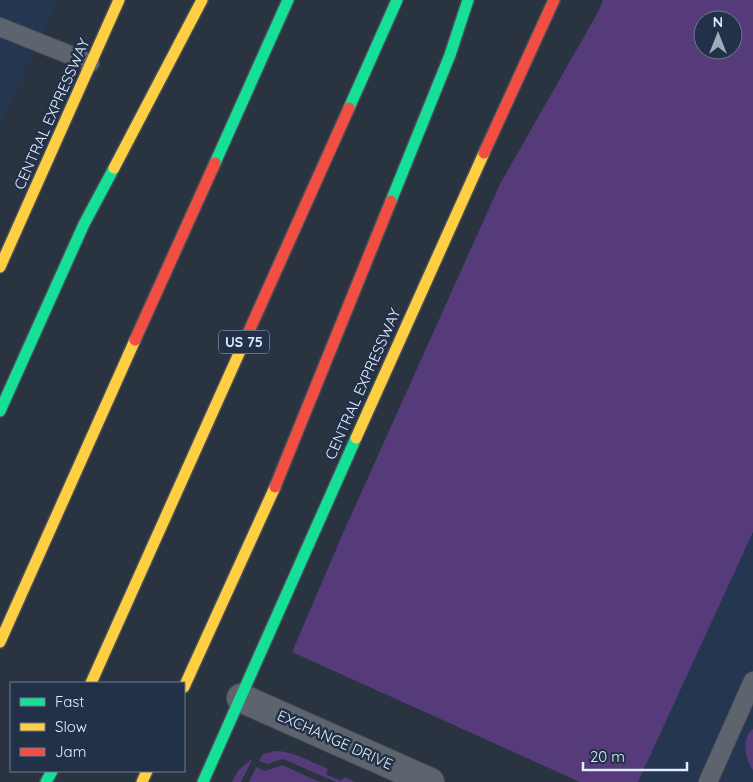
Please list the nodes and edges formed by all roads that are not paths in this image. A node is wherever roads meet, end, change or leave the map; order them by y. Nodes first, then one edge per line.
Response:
1 (119, 0) edge
2 (202, 0) edge
3 (288, 0) edge
4 (397, 0) edge
5 (468, 0) edge
6 (554, 0) edge
7 (0, 27) edge
8 (90, 63) junction
9 (2, 257) edge
10 (0, 411) edge
11 (0, 642) edge
12 (753, 681) edge
13 (91, 682) edge
14 (185, 685) edge
15 (241, 698) junction
16 (203, 782) edge
17 (430, 782) edge
18 (708, 782) edge

1 - 8 main road, CENTRAL EXPRESSWAY
2 - 10 main road
3 - 11 main road
4 - 13 main road, US 75
5 - 14 main road
6 - 15 main road, CENTRAL EXPRESSWAY
7 - 8 lane
8 - 9 main road, CENTRAL EXPRESSWAY
12 - 18 lane
15 - 16 main road, CENTRAL EXPRESSWAY
15 - 17 street, EXCHANGE DRIVE

